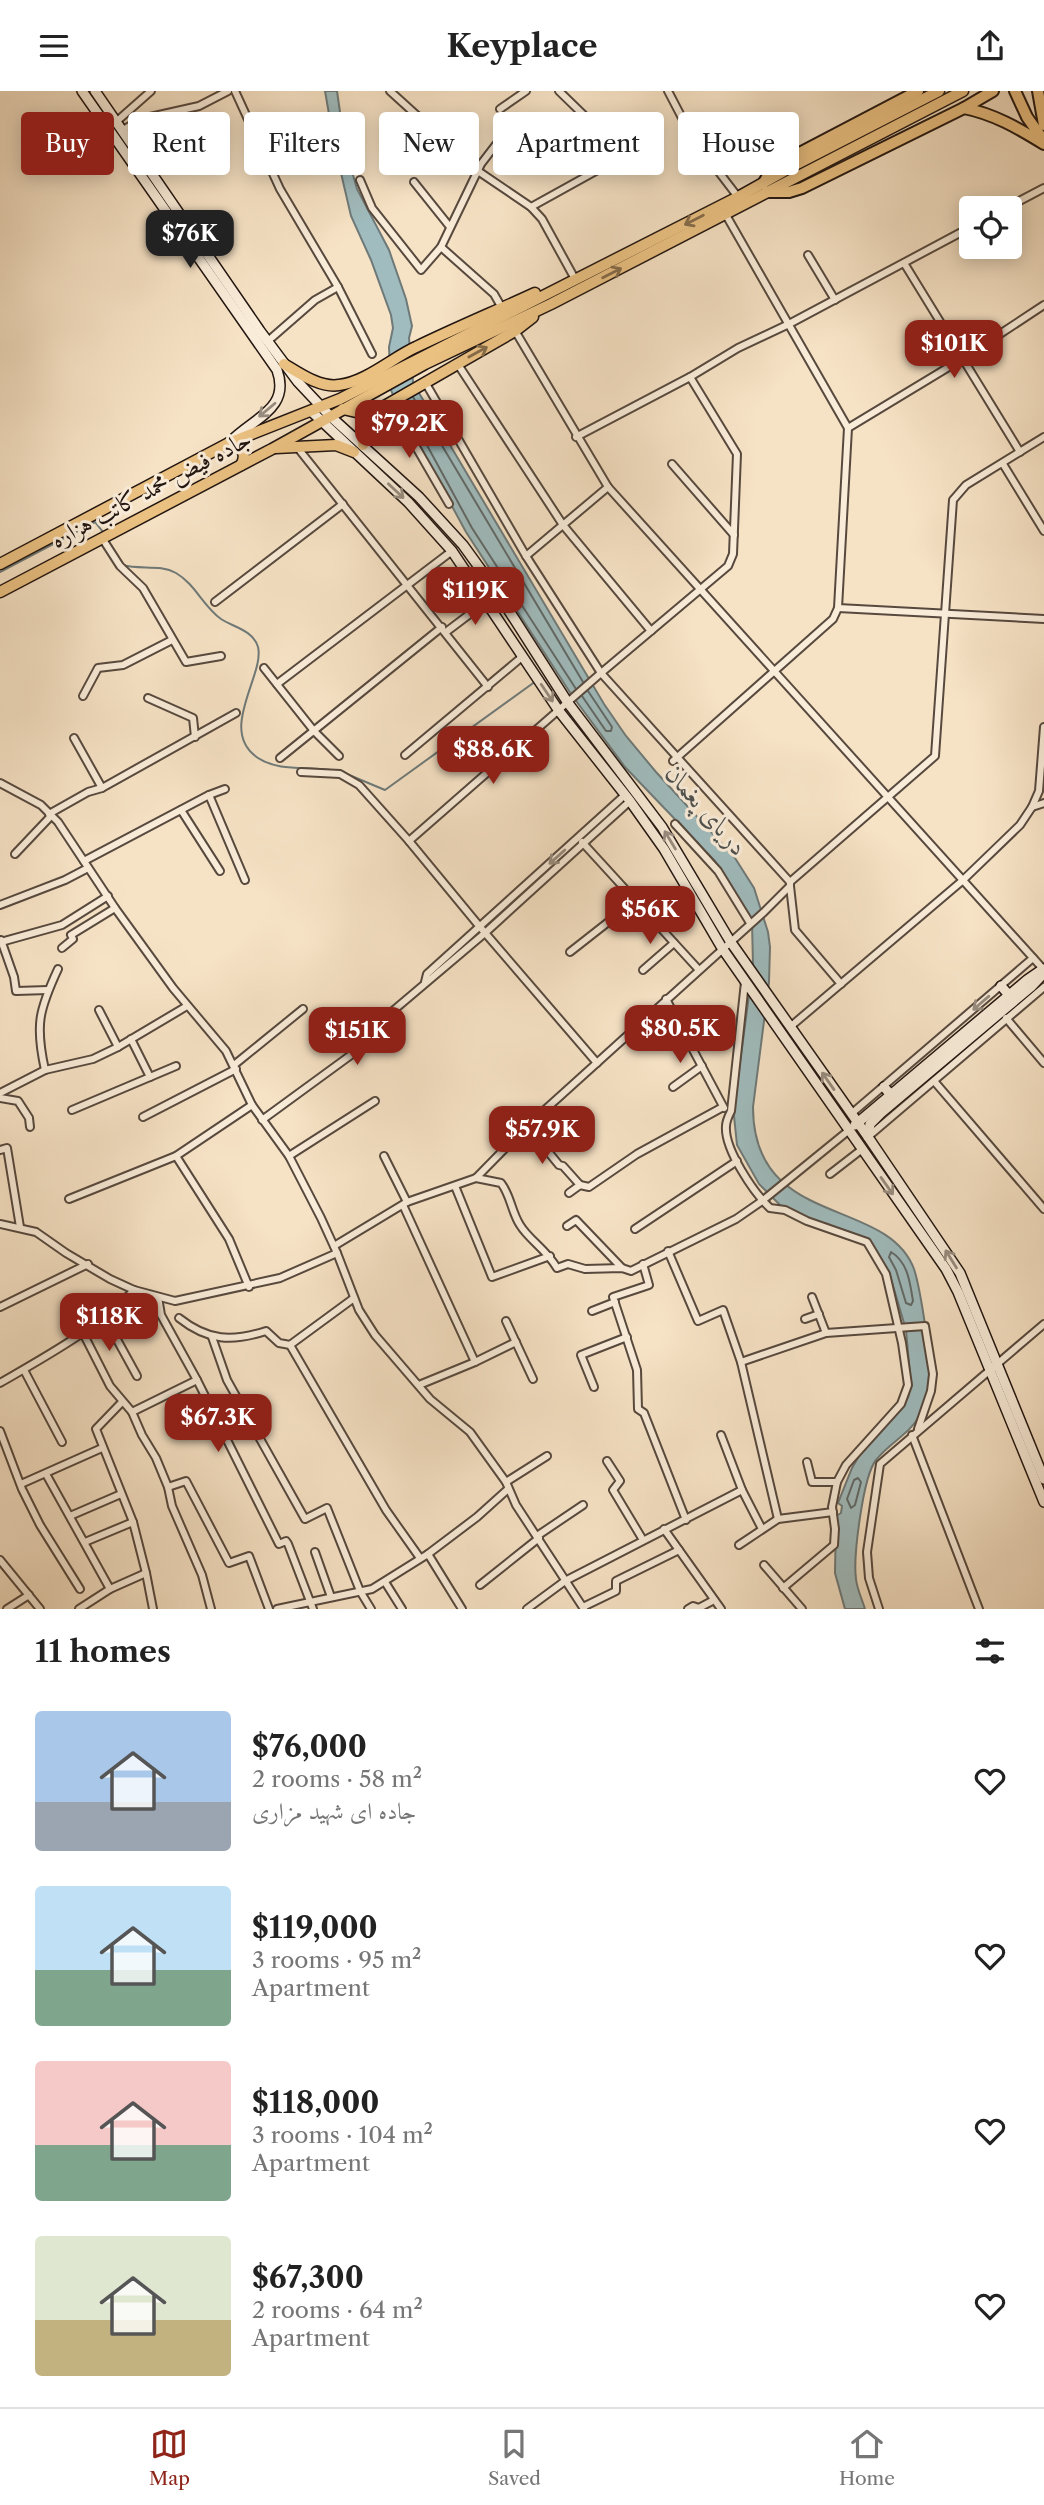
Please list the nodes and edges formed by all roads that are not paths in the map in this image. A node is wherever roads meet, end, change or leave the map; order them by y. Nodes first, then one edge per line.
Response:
1 (82, 91) edge
2 (95, 91) edge
3 (151, 91) edge
4 (228, 91) edge
5 (235, 91) edge
6 (390, 91) edge
7 (526, 91) edge
8 (559, 91) edge
9 (668, 91) edge
10 (918, 91) edge
11 (939, 91) edge
12 (963, 91) edge
13 (993, 91) edge
14 (1015, 91) edge
15 (1038, 91) edge
16 (964, 108) junction
17 (500, 109) dead end
18 (413, 112) edge
19 (581, 112) edge
20 (1044, 125) edge
21 (119, 126) junction
22 (1044, 143) edge
23 (493, 148) edge
24 (479, 169) edge
25 (479, 172) edge
26 (476, 175) edge
27 (589, 175) edge
28 (360, 180) dead end
29 (414, 182) dead end
30 (766, 188) junction
31 (1044, 188) edge
32 (738, 197) junction
33 (1022, 200) edge
34 (531, 207) junction
35 (726, 215) junction
36 (450, 227) junction
37 (959, 233) edge
38 (441, 247) junction
39 (808, 255) dead end
40 (634, 256) junction
41 (904, 263) junction
42 (575, 279) junction
43 (338, 287) junction
44 (835, 300) junction
45 (1044, 305) edge
46 (508, 319) junction
47 (789, 324) junction
48 (268, 341) junction
49 (372, 354) dead end
50 (962, 359) junction
51 (457, 363) junction
52 (284, 364) junction
53 (381, 377) junction
54 (690, 377) junction
55 (422, 384) junction
56 (392, 401) junction
57 (315, 409) junction
58 (343, 409) junction
59 (369, 415) junction
60 (325, 419) junction
61 (848, 428) junction
62 (576, 436) junction
63 (1044, 437) edge
64 (229, 443) junction
65 (297, 446) junction
66 (272, 449) junction
67 (358, 449) junction
68 (1020, 452) junction
69 (672, 464) dead end
70 (1003, 464) junction
71 (241, 465) junction
72 (608, 487) junction
73 (343, 504) junction
74 (449, 504) dead end
75 (563, 525) junction
76 (1044, 531) edge
77 (734, 535) junction
78 (102, 538) junction
79 (452, 551) junction
80 (526, 556) junction
81 (0, 564) edge
82 (408, 585) junction
83 (701, 590) junction
84 (0, 591) edge
85 (487, 601) junction
86 (215, 602) dead end
87 (838, 608) junction
88 (946, 613) junction
89 (1044, 619) edge
90 (444, 630) junction
91 (651, 631) junction
92 (172, 640) junction
93 (221, 656) dead end
94 (523, 657) junction
95 (264, 668) dead end
96 (775, 671) junction
97 (601, 673) junction
98 (276, 684) junction
99 (488, 687) junction
100 (83, 696) dead end
101 (148, 698) dead end
102 (568, 703) junction
103 (559, 711) junction
104 (236, 713) dead end
105 (1044, 727) edge
106 (314, 731) junction
107 (195, 737) junction
108 (74, 738) dead end
109 (405, 755) dead end
110 (339, 756) dead end
111 (280, 758) dead end
112 (676, 759) junction
113 (301, 772) dead end
114 (0, 783) edge
115 (102, 788) junction
116 (225, 789) dead end
117 (209, 795) junction
118 (886, 797) junction
119 (628, 798) junction
120 (1044, 803) edge
121 (1032, 807) junction
122 (181, 810) junction
123 (50, 815) junction
124 (675, 824) dead end
125 (578, 838) junction
126 (409, 841) junction
127 (584, 844) junction
128 (15, 854) dead end
129 (84, 861) junction
130 (88, 868) junction
131 (220, 871) dead end
132 (245, 880) dead end
133 (962, 881) junction
134 (790, 884) junction
135 (108, 896) junction
136 (635, 901) junction
137 (0, 905) edge
138 (116, 908) junction
139 (750, 923) junction
140 (482, 930) junction
141 (1, 940) edge
142 (674, 943) junction
143 (726, 945) junction
144 (62, 948) dead end
145 (570, 952) dead end
146 (1033, 958) junction
147 (58, 969) dead end
148 (643, 970) dead end
149 (699, 970) junction
150 (1044, 971) edge
151 (746, 982) junction
152 (841, 984) junction
153 (1001, 986) junction
154 (1044, 987) edge
155 (48, 990) junction
156 (1009, 995) junction
157 (1028, 995) junction
158 (666, 999) junction
159 (187, 1006) junction
160 (303, 1009) dead end
161 (99, 1010) dead end
162 (1006, 1018) junction
163 (790, 1027) junction
164 (131, 1039) junction
165 (118, 1047) junction
166 (597, 1063) junction
167 (1044, 1063) edge
168 (176, 1066) dead end
169 (702, 1066) junction
170 (235, 1067) junction
171 (46, 1070) junction
172 (150, 1077) junction
173 (934, 1081) junction
174 (673, 1087) dead end
175 (884, 1087) junction
176 (0, 1095) edge
177 (891, 1095) junction
178 (375, 1101) dead end
179 (253, 1105) junction
180 (723, 1107) junction
181 (72, 1110) dead end
182 (888, 1113) junction
183 (851, 1114) junction
184 (143, 1117) dead end
185 (728, 1117) junction
186 (262, 1120) junction
187 (858, 1123) junction
188 (527, 1126) junction
189 (30, 1127) dead end
190 (848, 1131) junction
191 (868, 1137) junction
192 (0, 1150) edge
193 (861, 1150) junction
194 (176, 1156) junction
195 (289, 1156) junction
196 (384, 1156) dead end
197 (737, 1161) junction
198 (830, 1174) dead end
199 (476, 1178) junction
200 (580, 1185) junction
201 (455, 1186) junction
202 (569, 1193) dead end
203 (765, 1198) junction
204 (69, 1199) dead end
205 (405, 1203) junction
206 (1044, 1209) edge
207 (0, 1224) edge
208 (567, 1226) dead end
209 (20, 1227) junction
210 (635, 1229) dead end
211 (334, 1246) junction
212 (668, 1251) junction
213 (337, 1253) junction
214 (550, 1256) junction
215 (88, 1264) junction
216 (643, 1264) junction
217 (622, 1268) junction
218 (249, 1287) junction
219 (134, 1290) junction
220 (158, 1297) junction
221 (354, 1297) junction
222 (812, 1297) dead end
223 (615, 1302) junction
224 (0, 1307) edge
225 (592, 1311) dead end
226 (819, 1314) junction
227 (104, 1316) junction
228 (179, 1318) dead end
229 (805, 1319) dead end
230 (506, 1321) dead end
231 (1043, 1326) edge
232 (902, 1327) junction
233 (82, 1331) junction
234 (826, 1333) junction
235 (212, 1337) junction
236 (627, 1337) junction
237 (516, 1342) junction
238 (290, 1345) junction
239 (475, 1362) junction
240 (741, 1362) junction
241 (992, 1367) junction
242 (24, 1370) junction
243 (138, 1376) dead end
244 (533, 1379) dead end
245 (197, 1380) junction
246 (0, 1384) edge
247 (419, 1385) junction
248 (594, 1387) dead end
249 (122, 1402) junction
250 (132, 1412) junction
251 (918, 1430) junction
252 (0, 1431) edge
253 (721, 1435) dead end
254 (912, 1435) junction
255 (62, 1442) dead end
256 (102, 1448) junction
257 (547, 1456) dead end
258 (607, 1461) dead end
259 (807, 1462) dead end
260 (1042, 1467) edge
261 (46, 1474) junction
262 (1044, 1479) edge
263 (837, 1482) junction
264 (21, 1483) junction
265 (506, 1486) junction
266 (168, 1487) junction
267 (742, 1490) junction
268 (121, 1494) junction
269 (1044, 1502) edge
270 (583, 1505) dead end
271 (833, 1512) junction
272 (70, 1516) junction
273 (778, 1519) junction
274 (686, 1520) junction
275 (133, 1522) junction
276 (664, 1529) junction
277 (762, 1529) junction
278 (538, 1537) junction
279 (643, 1540) junction
280 (86, 1542) junction
281 (739, 1545) dead end
282 (679, 1550) junction
283 (315, 1552) dead end
284 (428, 1554) junction
285 (420, 1558) junction
286 (0, 1560) edge
287 (764, 1565) dead end
288 (146, 1573) junction
289 (568, 1581) junction
290 (385, 1582) junction
291 (480, 1585) dead end
292 (110, 1588) junction
293 (783, 1588) junction
294 (80, 1589) dead end
295 (360, 1591) junction
296 (29, 1595) junction
297 (331, 1597) junction
298 (714, 1600) junction
299 (309, 1602) junction
300 (583, 1608) edge
301 (7, 1609) edge
302 (40, 1609) edge
303 (79, 1609) edge
304 (153, 1609) edge
305 (211, 1609) edge
306 (269, 1609) edge
307 (276, 1609) edge
308 (313, 1609) edge
309 (371, 1609) edge
310 (402, 1609) edge
311 (462, 1609) edge
312 (527, 1609) edge
313 (688, 1609) edge
314 (721, 1609) edge
315 (802, 1609) edge
316 (879, 1609) edge
317 (979, 1609) edge

1 -> 64 main road
2 - 21 main road
3 - 21 street
4 - 21 street
5 - 43 street
6 - 18 street
7 - 17 street
8 - 19 street
9 - 32 street
10 - 30 highway
11 - 30 main road
12 - 30 main road
13 - 16 highway
14 - 22 highway
15 - 20 highway
16 - 22 highway
16 - 30 highway
21 - 48 main road
23 - 24 street
25 - 34 street
26 - 36 street
27 - 34 street
28 - 38 street
29 - 36 street
30 - 32 main road
30 - 35 main road
31 - 33 street
32 -> 40 main road
34 - 42 street
35 - 40 main road
35 - 47 street
36 - 38 street
37 - 41 street
38 - 46 street
39 - 44 street
40 - 42 main road
46 -> 40 main road
41 - 44 street
41 - 50 street
42 - 46 main road
43 - 48 street
43 - 49 street
44 - 47 street
45 - 50 street
51 -> 46 main road
46 - 53 main road
46 - 53 main road
46 - 62 street
47 - 54 street
47 - 61 street
48 - 52 main road
50 - 61 street
50 - 68 street
51 - 55 main road
51 - 75 street
52 - 53 main road
52 - 57 main road
53 - 57 main road
53 - 58 main road, جاده فیض محمد کاتب هزاره
54 - 62 street
54 - 77 street
55 - 56 main road
55 - 80 street
56 - 59 main road
56 - 74 street
57 - 60 main road
57 - 64 main road
58 - 59 main road
58 - 60 main road, جاده فیض محمد کاتب هزاره
59 - 67 main road
60 - 66 main road, جاده فیض محمد کاتب هزاره
60 - 67 main road
61 - 87 street
62 - 72 street
63 - 68 street
64 - 71 main road
64 - 81 main road
65 - 66 main road
65 - 67 main road
65 - 73 street
66 - 71 main road, جاده فیض محمد کاتب هزاره
67 -> 79 main road
67 - 102 main road
68 - 70 street
69 - 77 street
70 - 76 street
70 - 88 street
71 - 78 main road, جاده فیض محمد کاتب هزاره
72 - 75 street
72 - 83 street
73 - 82 street
73 - 86 street
75 - 80 street
75 - 91 street
77 - 83 street
78 - 84 main road, جاده فیض محمد کاتب هزاره
78 - 92 street
79 - 82 street
79 - 85 main road
80 - 97 street
82 - 90 street
82 - 98 street
83 - 91 street
83 - 96 street
85 - 90 street
85 - 94 main road
87 - 88 street
87 - 96 street
88 - 89 street
88 - 118 street
90 - 99 street
90 - 106 street
91 - 97 street
92 - 93 street
92 - 100 street
94 - 99 street
94 -> 103 main road
95 - 98 street
96 - 112 street
96 - 118 street
97 - 102 street
97 - 112 street
98 - 106 street
99 - 109 street
101 - 107 street
102 - 103 street
143 -> 102 main road
103 - 119 main road
103 - 126 street
104 - 107 street
105 - 121 street
106 - 110 street
106 - 111 street
107 - 115 street
108 - 115 street
112 - 134 street
113 - 126 street
114 - 123 street
115 - 123 street
116 - 117 street
117 - 122 street
117 - 132 street
118 - 133 street
118 - 134 street
119 - 125 street
119 - 127 street
119 - 143 main road
120 - 121 street
121 - 133 street
122 - 129 street
122 - 131 street
123 - 128 street
123 - 129 street
124 - 139 street
125 - 127 street
125 -> 140 street
126 - 140 street
127 - 136 street
127 - 140 street
129 - 130 street
130 - 135 street
130 - 137 street
133 - 146 street
133 - 152 street
134 - 139 street
134 - 152 street
135 - 138 street
135 - 141 street
136 - 142 street
136 - 145 street
138 - 144 street
138 - 159 street
139 - 143 street
140 - 166 street
140 - 186 street
141 - 155 street
142 - 148 street
142 - 149 street
143 - 149 street
143 - 151 main road
143 - 163 main road
146 - 150 street
146 - 153 street
147 - 155 street
149 - 158 street
150 - 156 main road
150 - 157 main road
151 - 185 street
151 - 190 main road
152 - 163 street
153 - 156 main road
153 -> 175 street
154 - 157 street
155 - 171 street
156 - 177 main road
157 - 162 street
157 - 182 main road
158 - 166 street
158 - 169 street
159 - 164 street
159 - 170 street
160 - 170 street
161 - 165 street
162 - 167 street
162 - 173 street
183 -> 163 main road
164 - 165 street
164 - 172 street
165 - 171 street
166 - 188 street
168 - 172 street
169 - 174 street
169 - 180 street
170 - 179 street
170 - 184 street
171 - 176 street
172 - 181 street
173 - 182 street
173 - 206 street
175 - 177 main road
175 - 183 street
176 - 189 street
177 - 187 main road
178 - 195 street
179 - 186 street
179 - 194 street
180 - 185 street
180 - 200 street
182 - 191 main road
183 - 187 main road
185 - 197 street
186 - 195 street
187 - 190 main road
187 - 191 main road
188 - 199 street
188 - 200 street
190 - 193 main road
190 - 203 street
241 -> 191 main road
192 - 209 street
193 - 198 street
193 -> 241 main road
194 - 204 street
194 - 218 street
195 - 211 street
196 - 205 street
197 - 203 street
197 - 210 street
199 - 201 street
199 - 214 street
200 - 202 street
201 - 205 street
201 - 214 street
203 - 212 street
203 - 232 street
205 - 211 street
205 - 239 street
207 - 209 street
208 - 217 street
209 - 215 street
211 - 213 street
212 - 216 street
212 - 240 street
213 - 218 street
213 - 221 street
214 - 217 street
215 - 219 street
215 - 224 street
216 - 217 street
216 - 223 street
218 - 220 street
219 - 220 street
219 - 227 street
220 - 245 street
221 - 238 street
221 - 247 street
222 - 226 street
223 - 225 street
223 - 236 street
226 - 229 street
226 - 234 street
227 - 233 street
227 - 243 street
228 - 235 street
230 - 237 street
231 - 241 street
232 - 234 street
232 - 251 street
232 - 263 street
233 - 242 street
233 - 249 street
234 - 240 street
235 - 238 street
235 - 295 street
236 - 248 street
236 - 274 street
237 - 239 street
237 - 244 street
238 - 285 street
239 - 247 street
240 - 273 street
241 - 251 street
241 - 260 main road
241 - 269 main road
242 - 246 street
242 - 255 street
245 - 250 street
245 - 299 street
247 - 265 street
249 - 250 street
249 - 256 street
250 - 266 street
251 - 254 street
252 - 264 street
253 - 267 street
254 - 316 street
254 - 317 street
256 - 261 street
256 - 268 street
257 - 265 street
258 - 279 street
259 - 263 street
260 - 262 main road
261 - 264 street
261 - 272 street
263 - 271 street
264 - 294 street
265 - 278 street
265 - 284 street
266 - 305 street
266 - 306 street
267 - 274 street
267 - 277 street
268 - 272 street
268 - 275 street
270 - 278 street
271 - 273 street
271 - 293 street
272 - 280 street
273 - 277 street
274 - 276 street
275 - 280 street
275 - 288 street
276 - 279 street
276 - 282 street
277 - 281 street
278 - 289 street
278 - 291 street
279 - 289 street
280 - 292 street
282 - 298 street
282 - 300 street
283 - 297 street
284 - 285 street
284 - 311 street
285 - 290 street
286 - 296 street
287 - 293 street
288 - 292 street
288 - 304 street
289 - 300 street
289 - 312 street
290 - 295 street
290 - 310 street
292 - 303 street
293 - 315 street
295 - 297 street
295 - 309 street
296 - 301 street
296 - 302 street
297 - 299 street
298 - 313 street
298 - 314 street
299 - 307 street
299 - 308 street

